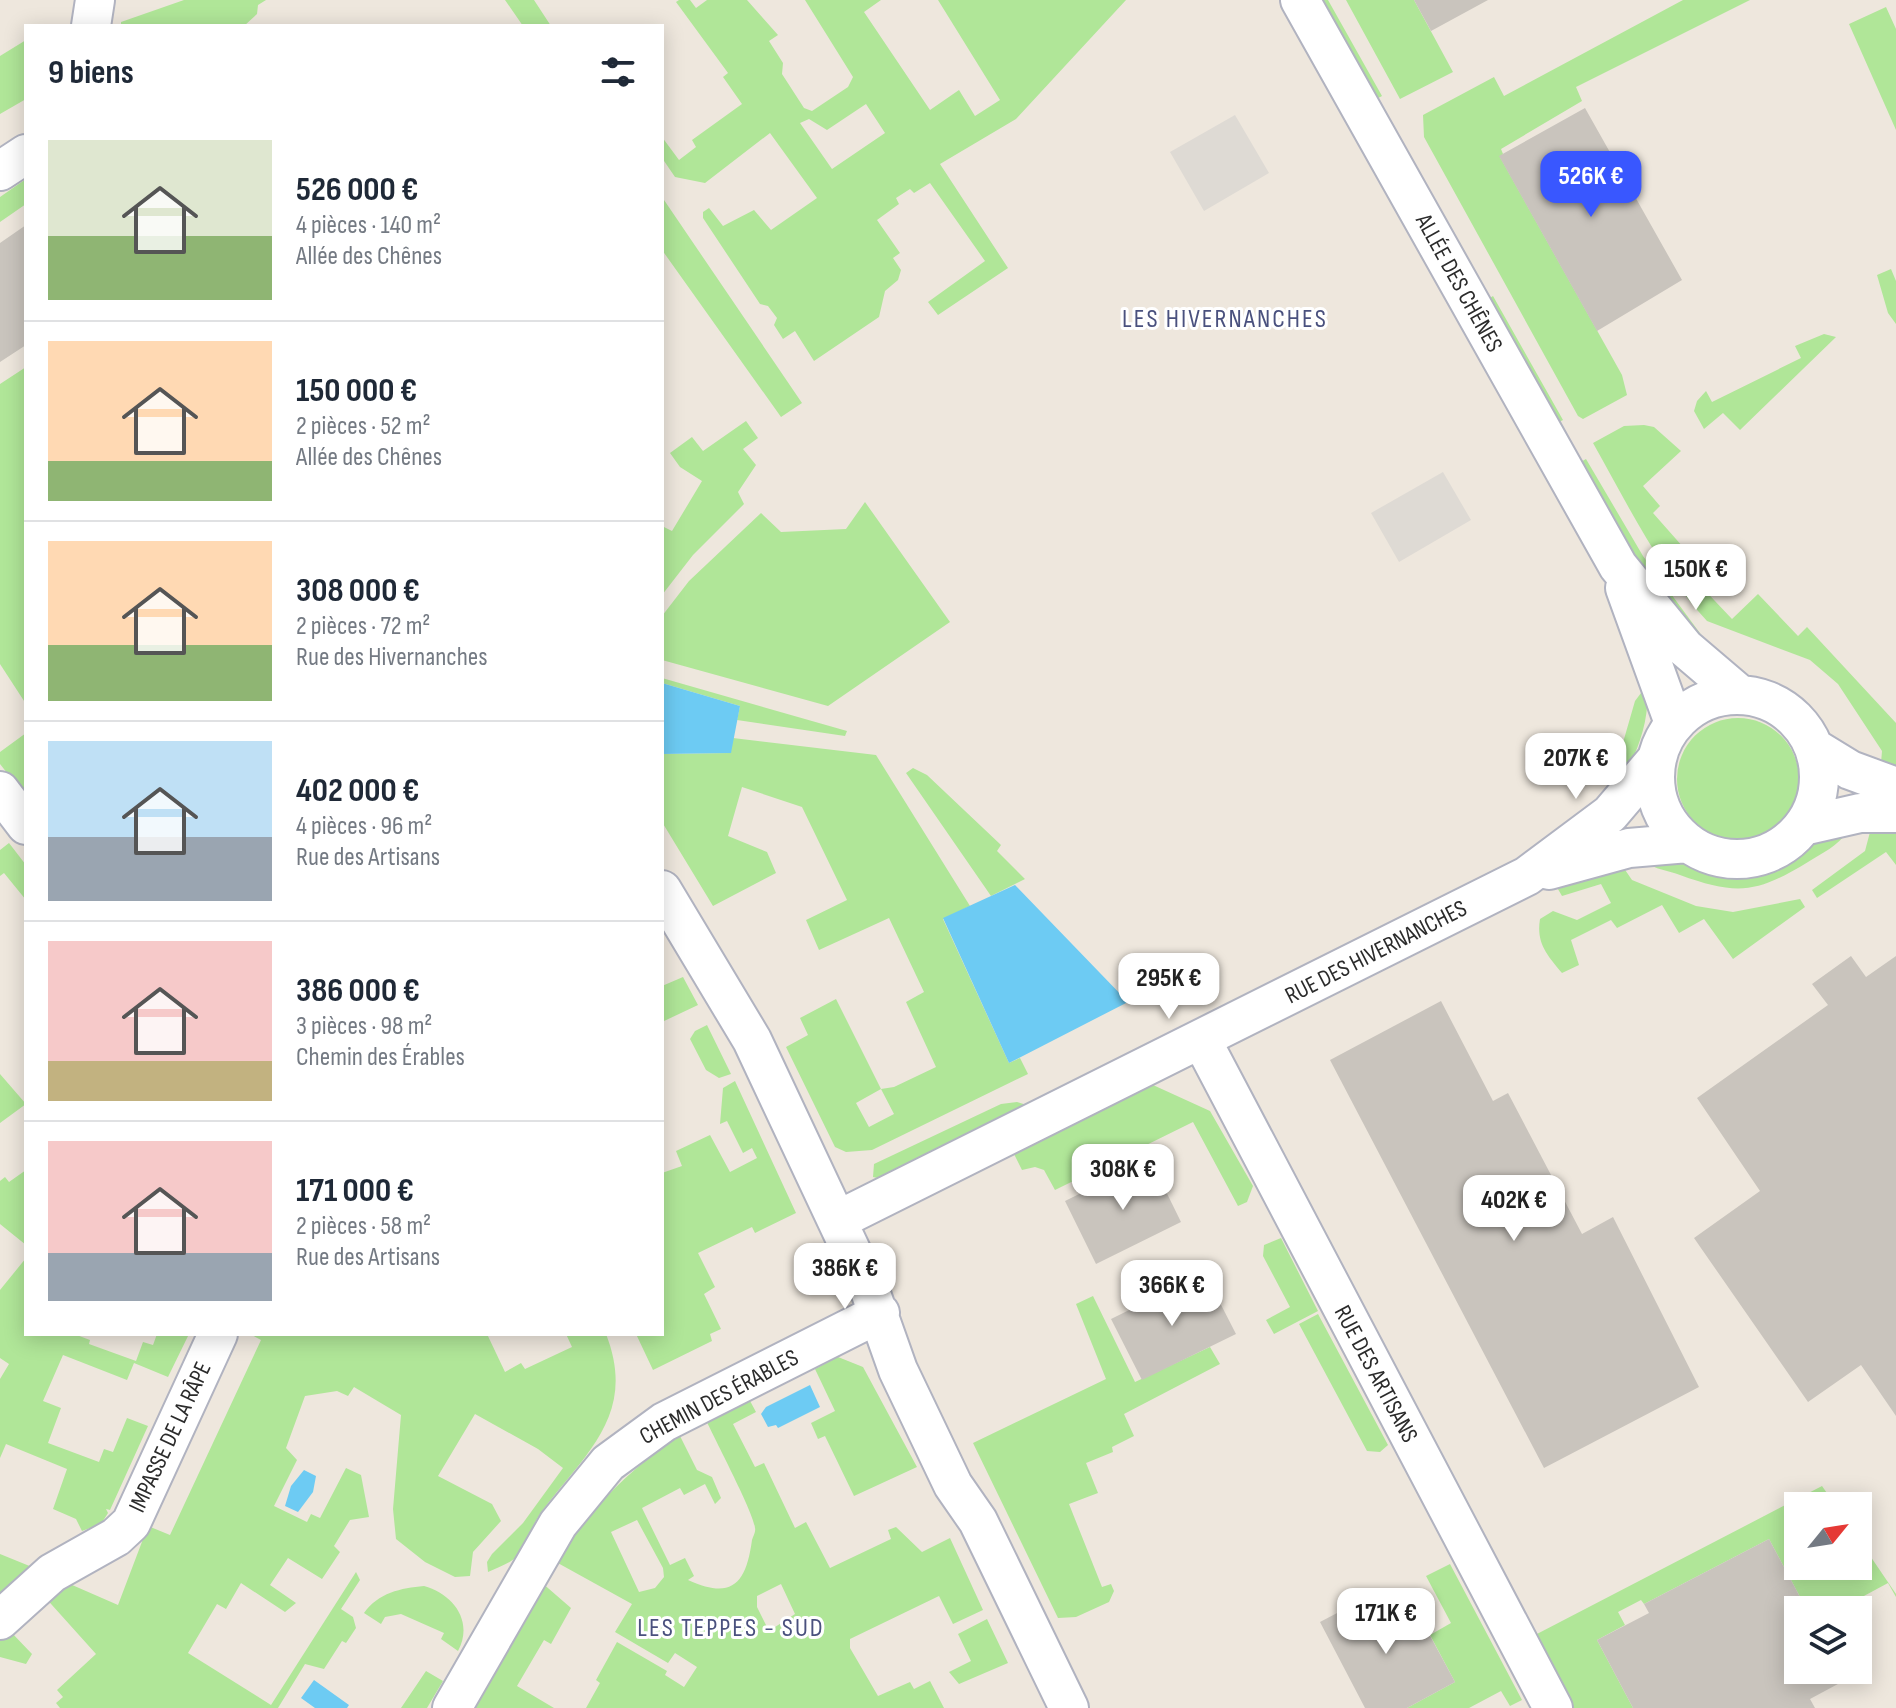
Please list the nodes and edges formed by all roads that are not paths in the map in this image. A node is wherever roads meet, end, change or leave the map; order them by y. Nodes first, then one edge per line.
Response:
1 (95, 0) edge
2 (1300, 0) edge
3 (91, 24) edge
4 (24, 155) edge
5 (0, 171) edge
6 (1618, 566) junction
7 (1739, 694) junction
8 (1674, 723) junction
9 (1814, 748) junction
10 (1656, 760) junction
11 (1896, 787) edge
12 (0, 791) edge
13 (1896, 813) edge
14 (24, 822) edge
15 (1803, 826) junction
16 (1688, 843) junction
17 (1527, 876) junction
18 (664, 893) edge
19 (1201, 1039) junction
20 (838, 1220) junction
21 (880, 1313) junction
22 (217, 1336) edge
23 (0, 1620) edge
24 (452, 1708) edge
25 (1069, 1708) edge
26 (1553, 1708) edge

1 - 3 street
2 - 6 street, ALLÉE DES CHÊNES
4 - 5 street
6 - 7 street, ALLÉE DES CHÊNES
6 - 8 street, ALLÉE DES CHÊNES
7 - 8 street
7 - 9 street
8 - 10 street
9 - 11 street
9 - 15 street
10 - 16 street
10 - 17 street, RUE DES HIVERNANCHES
12 - 14 street
13 - 15 street
15 - 16 street
16 - 17 street, RUE DES HIVERNANCHES
17 - 19 street, RUE DES HIVERNANCHES
18 - 20 street
19 - 20 street, RUE DES HIVERNANCHES
19 - 26 street, RUE DES ARTISANS
20 - 21 street
21 - 24 street, CHEMIN DES ÉRABLES
21 - 25 street
22 - 23 street, IMPASSE DE LA RÂPE

